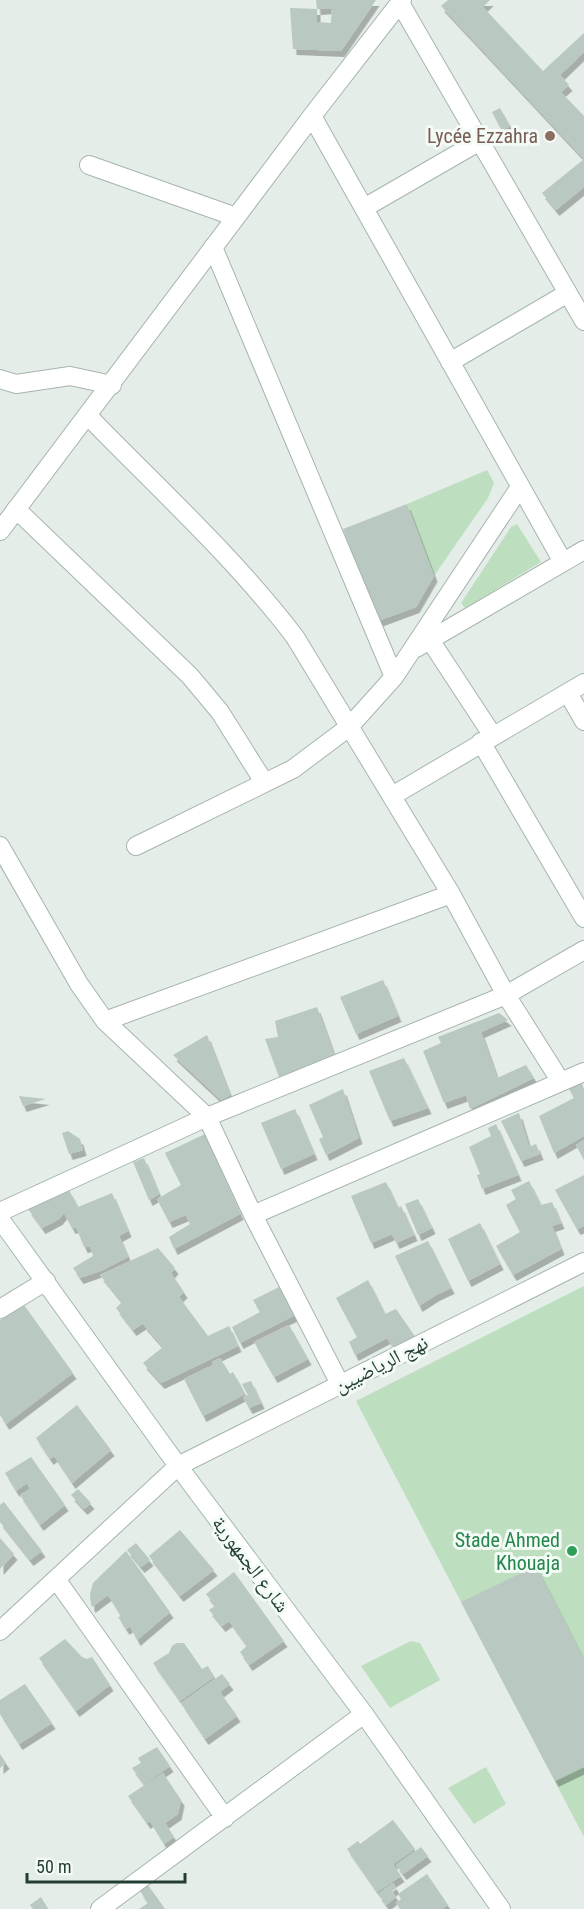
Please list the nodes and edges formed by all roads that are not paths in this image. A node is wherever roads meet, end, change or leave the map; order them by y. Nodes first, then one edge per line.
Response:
1 (401, 1) edge
2 (312, 116) junction
3 (480, 141) junction
4 (89, 165) dead end
5 (364, 208) junction
6 (236, 217) junction
7 (213, 248) junction
8 (568, 292) junction
9 (584, 321) edge
10 (450, 362) junction
11 (0, 379) edge
12 (112, 385) junction
13 (88, 416) junction
14 (520, 486) junction
15 (16, 509) junction
16 (0, 531) edge
17 (584, 550) edge
18 (562, 562) junction
19 (430, 640) junction
20 (412, 650) junction
21 (394, 677) junction
22 (584, 683) edge
23 (568, 693) junction
24 (584, 721) edge
25 (349, 727) junction
26 (487, 739) junction
27 (264, 782) junction
28 (392, 796) junction
29 (0, 846) edge
30 (136, 846) dead end
31 (451, 894) junction
32 (584, 918) edge
33 (584, 950) edge
34 (506, 995) junction
35 (105, 1021) junction
36 (584, 1072) edge
37 (561, 1082) junction
38 (207, 1117) junction
39 (0, 1212) edge
40 (253, 1215) junction
41 (0, 1220) edge
42 (584, 1263) edge
43 (46, 1281) junction
44 (0, 1309) edge
45 (340, 1384) junction
46 (178, 1466) junction
47 (56, 1579) junction
48 (0, 1631) edge
49 (364, 1714) junction
50 (225, 1818) junction
51 (494, 1906) edge
52 (100, 1909) edge

1 - 2 street
1 - 3 street
2 - 5 street
2 - 6 street
3 - 5 street
3 - 8 street
4 - 6 street
5 - 10 street
6 - 7 street
7 - 12 street
7 - 21 street
8 - 9 street
8 - 10 street
10 - 14 street
11 - 12 street
12 - 13 street
13 - 15 street
13 - 25 street
14 - 18 street
14 - 20 street
15 - 16 street
15 - 27 street
17 - 18 street
18 - 19 street
19 - 20 street
19 - 26 street
20 - 21 street
21 - 25 street
22 - 23 street
23 - 24 street
23 - 26 street
25 - 27 street
25 - 28 street
26 - 28 street
26 - 32 street
27 - 30 street
28 - 31 street
29 - 35 street
31 - 34 street
31 - 35 street
33 - 34 street
34 - 37 street
34 - 38 street
35 - 38 street
36 - 37 street
37 - 40 street
38 - 39 street
38 - 40 street
40 - 45 street
41 - 43 street, شارع الجمهورية
42 - 45 street, نهج الرياضيين
43 - 44 street
43 - 46 street, شارع الجمهورية
45 - 46 street, نهج الرياضيين
46 - 47 street, نهج الرياضيين
46 - 49 street, شارع الجمهورية
47 - 48 street, نهج الرياضيين
47 - 50 street
49 - 50 street
49 - 51 street, شارع الجمهورية
50 - 52 street

